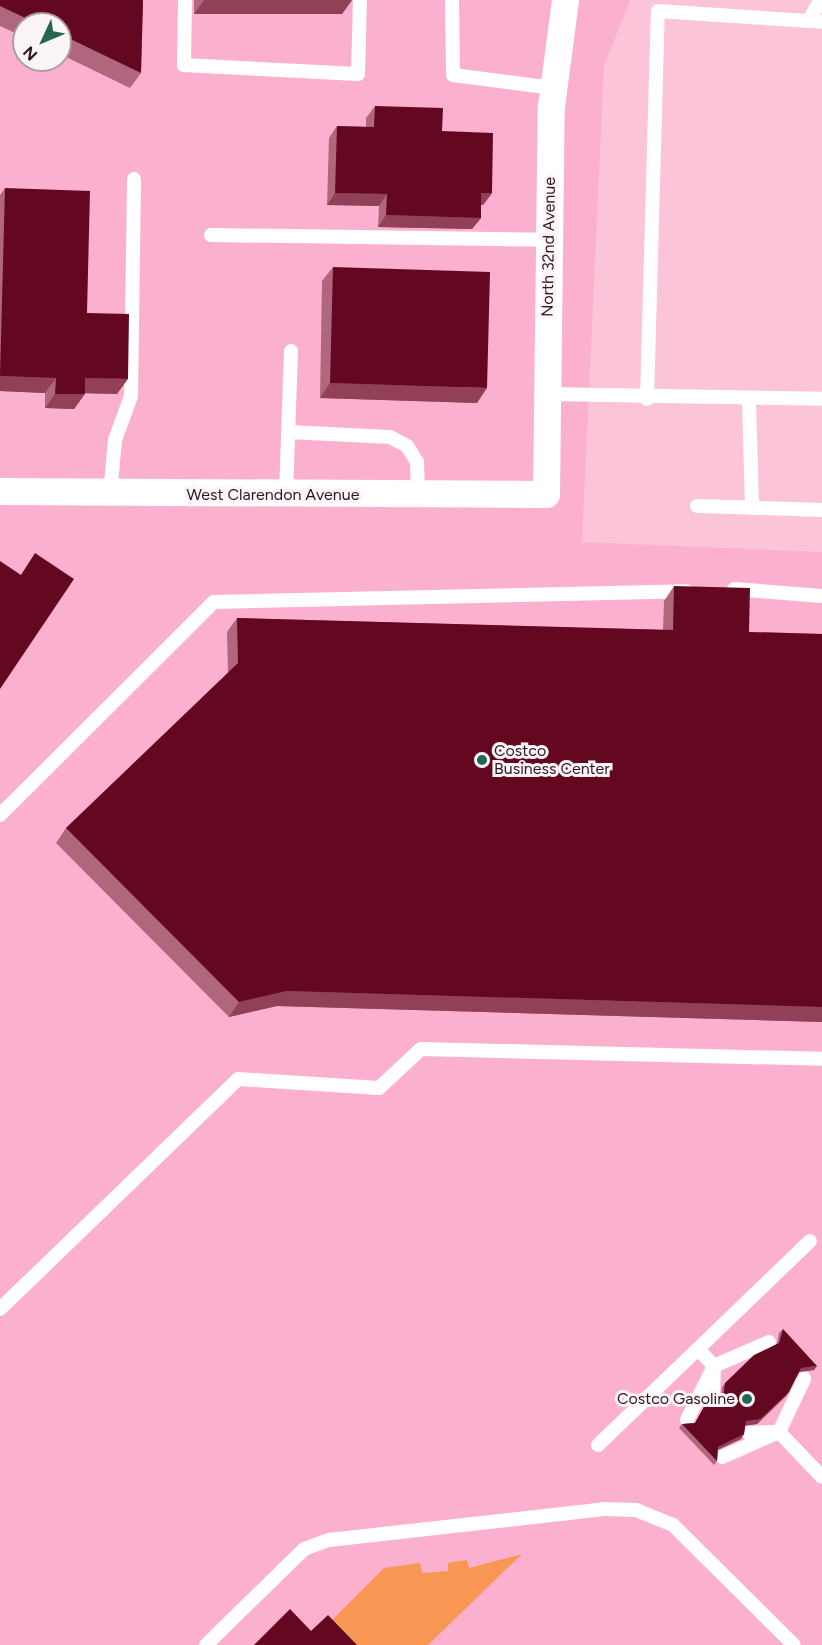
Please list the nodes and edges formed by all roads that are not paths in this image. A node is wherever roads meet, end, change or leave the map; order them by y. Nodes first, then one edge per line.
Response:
1 (185, 0) edge
2 (360, 0) edge
3 (452, 0) edge
4 (565, 0) edge
5 (820, 0) edge
6 (815, 21) edge
7 (553, 87) junction
8 (134, 179) dead end
9 (212, 235) dead end
10 (549, 240) junction
11 (291, 351) dead end
12 (548, 394) junction
13 (647, 399) junction
14 (749, 399) junction
15 (822, 399) edge
16 (289, 432) junction
17 (0, 491) edge
18 (286, 494) junction
19 (418, 494) junction
20 (546, 494) joint
21 (110, 495) junction
22 (697, 506) dead end
23 (752, 508) junction
24 (822, 510) edge
25 (822, 596) edge
26 (0, 815) edge
27 (822, 1059) edge
28 (810, 1241) dead end
29 (0, 1309) edge
30 (769, 1342) dead end
31 (698, 1348) junction
32 (747, 1363) edge
33 (714, 1366) junction
34 (804, 1379) dead end
35 (713, 1396) edge
36 (782, 1400) edge
37 (687, 1420) dead end
38 (779, 1432) junction
39 (748, 1433) edge
40 (598, 1445) dead end
41 (722, 1457) dead end
42 (822, 1477) edge
43 (206, 1645) edge
44 (794, 1645) edge

1 - 2 lane
3 - 7 lane
4 - 7 street, North 32nd Avenue
5 - 6 lane
6 - 13 lane
7 - 10 street, North 32nd Avenue
8 - 21 lane
9 - 10 lane
10 - 12 street, North 32nd Avenue
11 - 16 lane
12 - 13 lane
12 - 20 street, North 32nd Avenue
13 - 14 lane
14 - 15 lane
14 - 23 lane
16 - 18 lane
16 - 19 lane
17 - 21 street, West Clarendon Avenue
18 - 19 street, West Clarendon Avenue
18 - 21 street, West Clarendon Avenue
19 - 20 street, West Clarendon Avenue
22 - 23 lane
23 - 24 lane
25 - 26 lane
27 - 29 lane
28 - 31 lane
30 - 33 lane
31 - 33 lane
31 - 40 lane
32 - 33 lane
33 - 35 lane
33 - 37 lane
34 - 38 lane
36 - 38 lane
38 - 39 lane
38 - 41 lane
38 - 42 lane
43 - 44 lane

